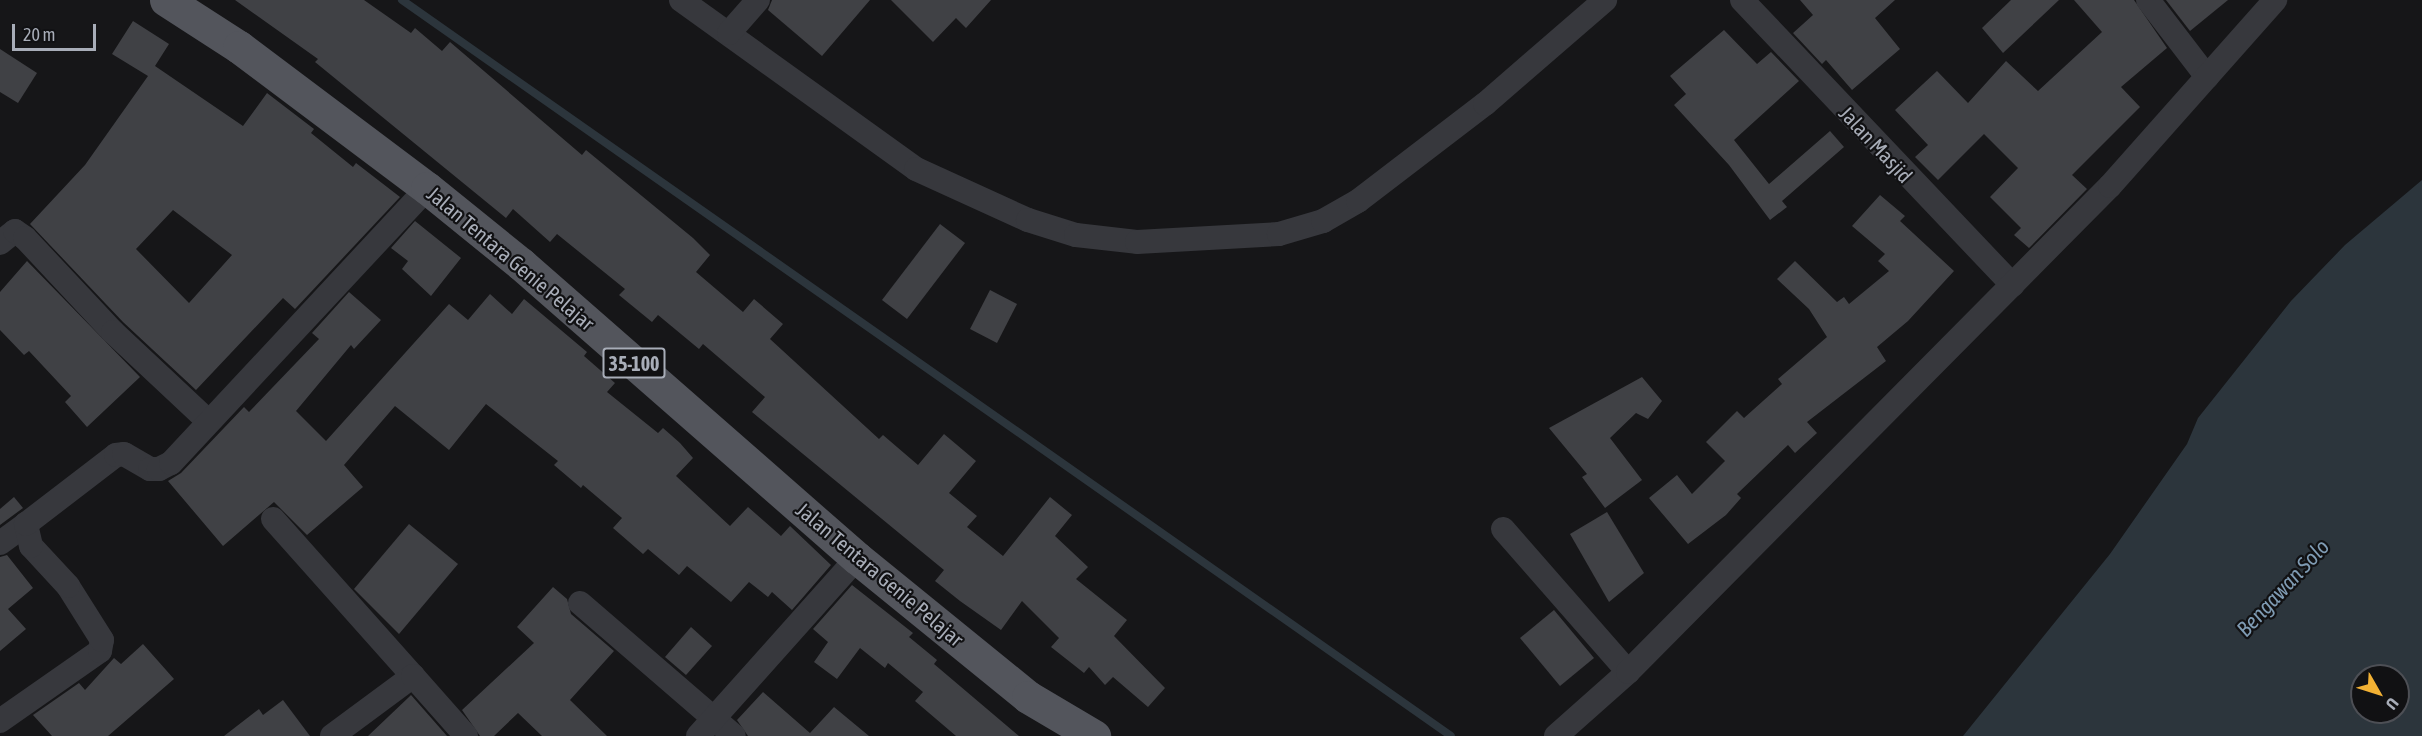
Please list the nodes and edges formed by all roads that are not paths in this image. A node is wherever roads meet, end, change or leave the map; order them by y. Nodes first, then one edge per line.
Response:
1 (166, 0) edge
2 (681, 0) edge
3 (758, 0) edge
4 (1605, 0) edge
5 (1742, 0) edge
6 (2148, 0) edge
7 (2275, 0) edge
8 (729, 33) junction
9 (2207, 77) junction
10 (427, 188) junction
11 (0, 243) edge
12 (2012, 285) junction
13 (207, 420) junction
14 (273, 519) dead end
15 (26, 524) junction
16 (1503, 529) dead end
17 (0, 543) edge
18 (857, 558) junction
19 (580, 603) dead end
20 (1628, 672) junction
21 (413, 676) junction
22 (0, 722) edge
23 (706, 728) edge
24 (332, 736) edge
25 (466, 736) edge
26 (734, 736) edge
27 (1094, 736) edge
28 (1556, 736) edge

1 - 10 main road, Jalan Tentara Genie Pelajar / 35-100
2 - 8 street
3 - 8 street
4 - 8 street
5 - 12 street, Jalan Masjid
6 - 9 street
7 - 9 street
9 - 12 street
10 - 13 street
10 - 18 main road, Jalan Tentara Genie Pelajar / 35-100
11 - 13 street
12 - 20 street
13 - 15 street
14 - 21 street
15 - 17 street
15 - 22 street
16 - 20 street
18 - 23 street
18 - 27 main road, Jalan Tentara Genie Pelajar / 35-100
19 - 23 street
20 - 28 street
21 - 24 street
21 - 25 street
23 - 26 street

